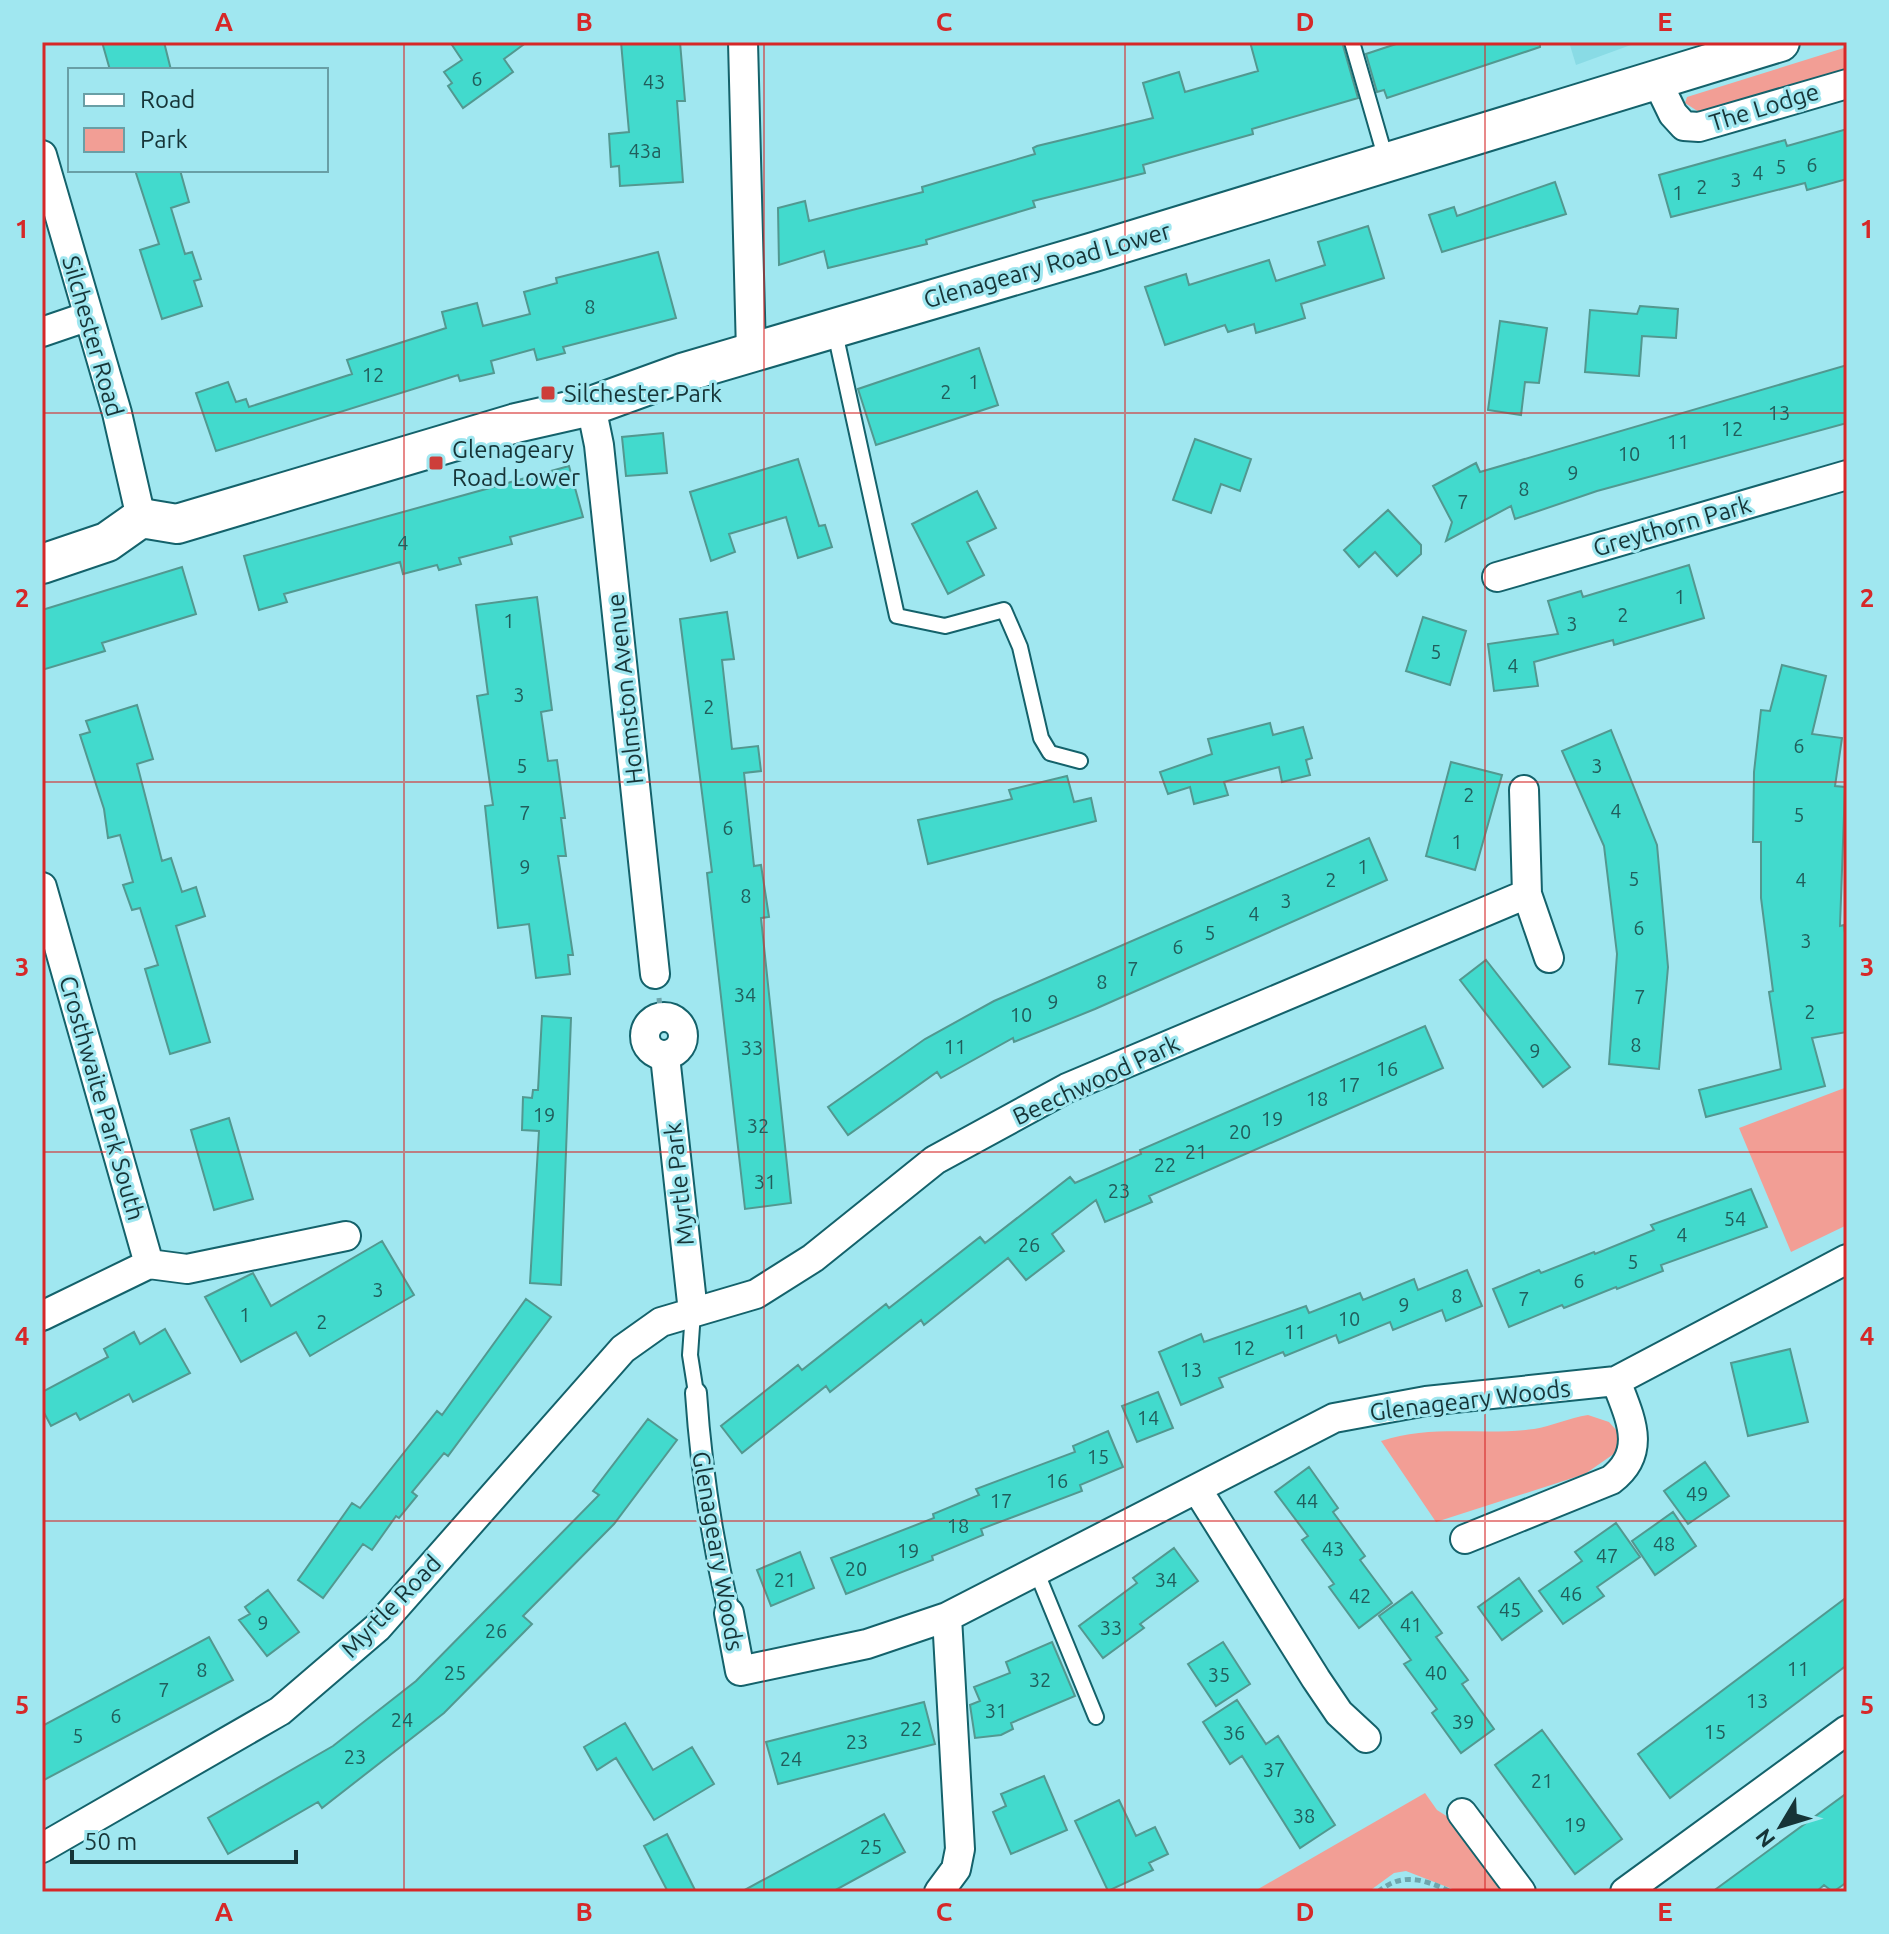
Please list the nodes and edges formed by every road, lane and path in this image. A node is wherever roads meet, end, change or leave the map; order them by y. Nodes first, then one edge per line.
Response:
1 (743, 42) edge
2 (1352, 42) edge
3 (1780, 42) edge
4 (1657, 81) junction
5 (1847, 84) edge
6 (42, 155) edge
7 (1387, 163) junction
8 (86, 317) junction
9 (833, 327) junction
10 (42, 332) edge
11 (751, 352) junction
12 (591, 406) junction
13 (1847, 475) edge
14 (141, 518) junction
15 (42, 564) edge
16 (1497, 577) dead end
17 (1080, 761) dead end
18 (1524, 790) dead end
19 (42, 887) edge
20 (1527, 894) junction
21 (1549, 958) dead end
22 (655, 974) dead end
23 (665, 1056) dead end
24 (346, 1236) dead end
25 (1847, 1259) edge
26 (149, 1264) junction
27 (693, 1312) junction
28 (42, 1316) edge
29 (1616, 1381) junction
30 (696, 1393) joint
31 (1197, 1489) junction
32 (1465, 1539) dead end
33 (1037, 1573) junction
34 (729, 1613) joint
35 (947, 1617) junction
36 (1096, 1717) dead end
37 (1847, 1730) edge
38 (1366, 1738) dead end
39 (1462, 1813) dead end
40 (42, 1848) edge
41 (939, 1892) edge
42 (1378, 1892) edge
43 (1451, 1892) edge
44 (1521, 1892) edge
45 (1625, 1892) edge

1 - 11 street
2 - 7 lane
3 - 4 main road, Glenageary Road Lower
4 - 5 street, The Lodge
4 - 7 main road, Glenageary Road Lower
6 - 8 street, Silchester Road
7 - 9 main road, Glenageary Road Lower
8 - 10 street
8 - 14 street, Silchester Road
9 - 11 main road, Glenageary Road Lower
9 - 17 lane
11 - 12 main road, Glenageary Road Lower
12 - 14 main road, Glenageary Road Lower
12 - 22 street, Holmston Avenue
13 - 16 street, Greythorn Park
14 - 15 main road
18 - 20 street
19 - 26 street, Crosthwaite Park South
20 - 21 street
20 - 27 street, Beechwood Park
23 - 27 street, Myrtle Park
24 - 26 street
25 - 29 street, Glenageary Woods
26 - 28 street
27 - 30 lane, Glenageary Woods
27 - 40 street, Myrtle Road
29 - 31 street, Glenageary Woods
29 - 32 street
30 - 34 street, Glenageary Woods
31 - 33 street, Glenageary Woods
31 - 38 street
33 - 35 street, Glenageary Woods
33 - 36 lane
34 - 35 street, Glenageary Woods
35 - 41 street
37 - 45 street
39 - 44 street
42 - 43 path

